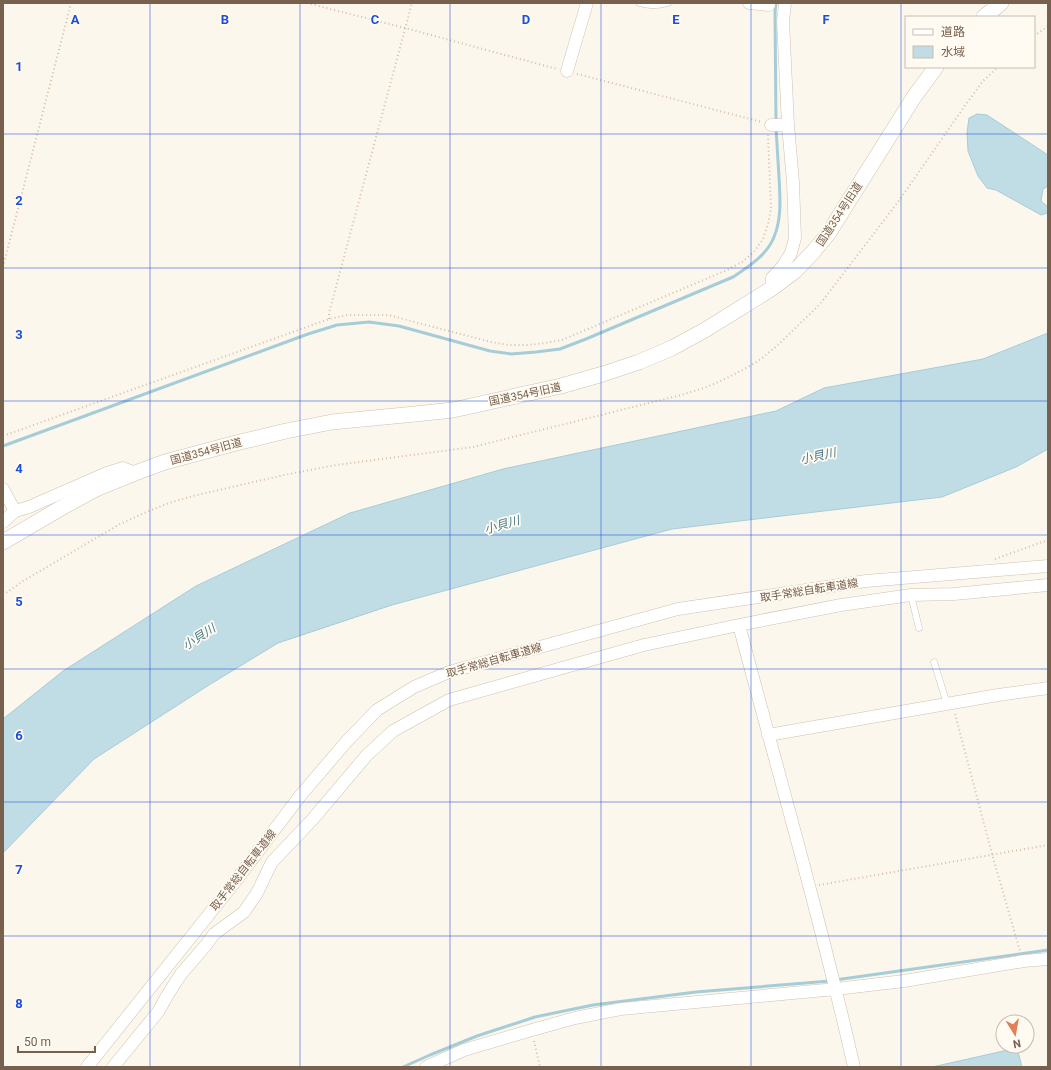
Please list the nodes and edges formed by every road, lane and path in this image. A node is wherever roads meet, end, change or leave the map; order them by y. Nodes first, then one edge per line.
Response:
1 (71, 3) edge
2 (307, 3) edge
3 (412, 3) edge
4 (587, 3) edge
5 (639, 3) edge
6 (668, 3) edge
7 (749, 3) edge
8 (1002, 3) edge
9 (778, 6) edge
10 (985, 16) edge
11 (1048, 26) edge
12 (405, 28) junction
13 (1035, 35) edge
14 (935, 68) edge
15 (567, 71) junction
16 (777, 124) junction
17 (3, 267) edge
18 (771, 289) junction
19 (329, 319) junction
20 (3, 436) edge
21 (135, 473) junction
22 (3, 489) edge
23 (15, 511) junction
24 (3, 522) edge
25 (1048, 540) edge
26 (3, 542) edge
27 (993, 560) dead end
28 (1048, 566) edge
29 (1048, 585) edge
30 (911, 595) junction
31 (739, 625) junction
32 (919, 628) dead end
33 (934, 662) dead end
34 (1048, 688) edge
35 (949, 704) junction
36 (768, 735) junction
37 (1048, 844) edge
38 (992, 854) junction
39 (810, 887) junction
40 (1048, 959) edge
41 (1024, 961) junction
42 (836, 989) junction
43 (532, 1030) junction
44 (124, 1061) edge
45 (87, 1067) edge
46 (113, 1067) edge
47 (426, 1067) edge
48 (540, 1067) edge
49 (854, 1067) edge

1 - 17 path
2 - 12 path
3 - 12 path
4 - 15 street
5 - 6 lane
7 - 9 street
8 - 10 street
9 - 16 street
11 - 13 path
12 - 15 path
12 - 19 path
14 - 18 street, 国道354号旧道
15 - 16 path
16 - 18 street
16 - 19 path
18 - 21 street, 国道354号旧道
19 - 20 path
21 - 23 street
21 - 26 street, 国道354号旧道
22 - 23 street
23 - 24 street
25 - 27 path
28 - 45 street, 取手常総自転車道線
29 - 30 street
30 - 31 street
30 - 32 lane
31 - 36 street
31 - 44 street
33 - 35 lane
34 - 35 street
35 - 36 street
35 - 38 path
36 - 39 street
37 - 38 path
38 - 39 path
38 - 41 path
39 - 42 street
40 - 41 street
41 - 42 street
42 - 43 street
42 - 49 street
43 - 47 street
43 - 48 path
44 - 46 street

